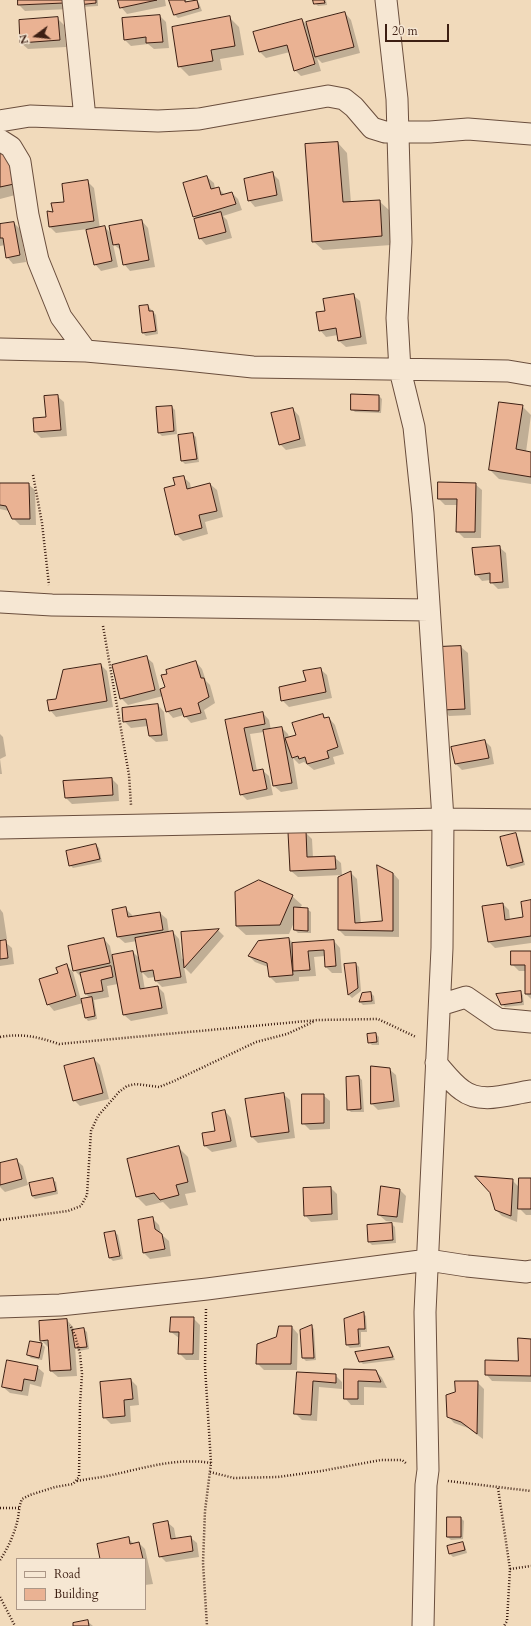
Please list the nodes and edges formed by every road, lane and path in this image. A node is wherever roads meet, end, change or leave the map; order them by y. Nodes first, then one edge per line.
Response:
1 (73, 0) edge
2 (386, 0) edge
3 (85, 118) junction
4 (0, 121) edge
5 (398, 131) junction
6 (531, 134) edge
7 (0, 140) edge
8 (0, 349) edge
9 (86, 352) junction
10 (400, 370) junction
11 (531, 374) edge
12 (33, 475) dead end
13 (0, 602) edge
14 (52, 605) junction
15 (100, 606) junction
16 (429, 610) junction
17 (442, 819) junction
18 (531, 820) edge
19 (132, 825) junction
20 (0, 828) edge
21 (440, 1005) junction
22 (318, 1020) junction
23 (531, 1022) edge
24 (0, 1037) edge
25 (436, 1054) junction
26 (531, 1091) edge
27 (0, 1220) edge
28 (428, 1260) junction
29 (531, 1271) edge
30 (207, 1289) junction
31 (60, 1305) junction
32 (0, 1307) edge
33 (211, 1463) junction
34 (210, 1472) junction
35 (427, 1477) junction
36 (77, 1481) junction
37 (498, 1488) junction
38 (531, 1491) edge
39 (0, 1508) edge
40 (19, 1508) junction
41 (0, 1560) edge
42 (531, 1566) edge
43 (510, 1569) junction
44 (0, 1597) edge
45 (15, 1626) edge
46 (207, 1626) edge
47 (423, 1626) edge
48 (504, 1626) edge

1 - 3 street
2 - 5 street
3 - 4 street
3 - 5 street
5 - 6 street
5 - 10 street
7 - 9 street
8 - 9 street
9 - 10 street
10 - 11 street
10 - 16 street
12 - 14 path
13 - 14 street
14 - 15 street
15 - 16 street
15 - 19 path
16 - 17 street
17 - 18 street
17 - 19 street
17 - 21 street
19 - 20 street
21 - 23 street
21 - 25 street
22 - 24 path
22 - 25 path
22 - 27 path
25 - 26 street
25 - 28 street
28 - 29 street
28 - 30 street
28 - 35 street
30 - 31 street
30 - 33 path
31 - 32 street
31 - 36 path
33 - 34 path
33 - 36 path
34 - 35 path
34 - 46 path
35 - 37 path
35 - 47 street
36 - 40 path
37 - 38 path
37 - 43 path
39 - 40 path
40 - 41 path
42 - 43 path
43 - 48 path
44 - 45 path

